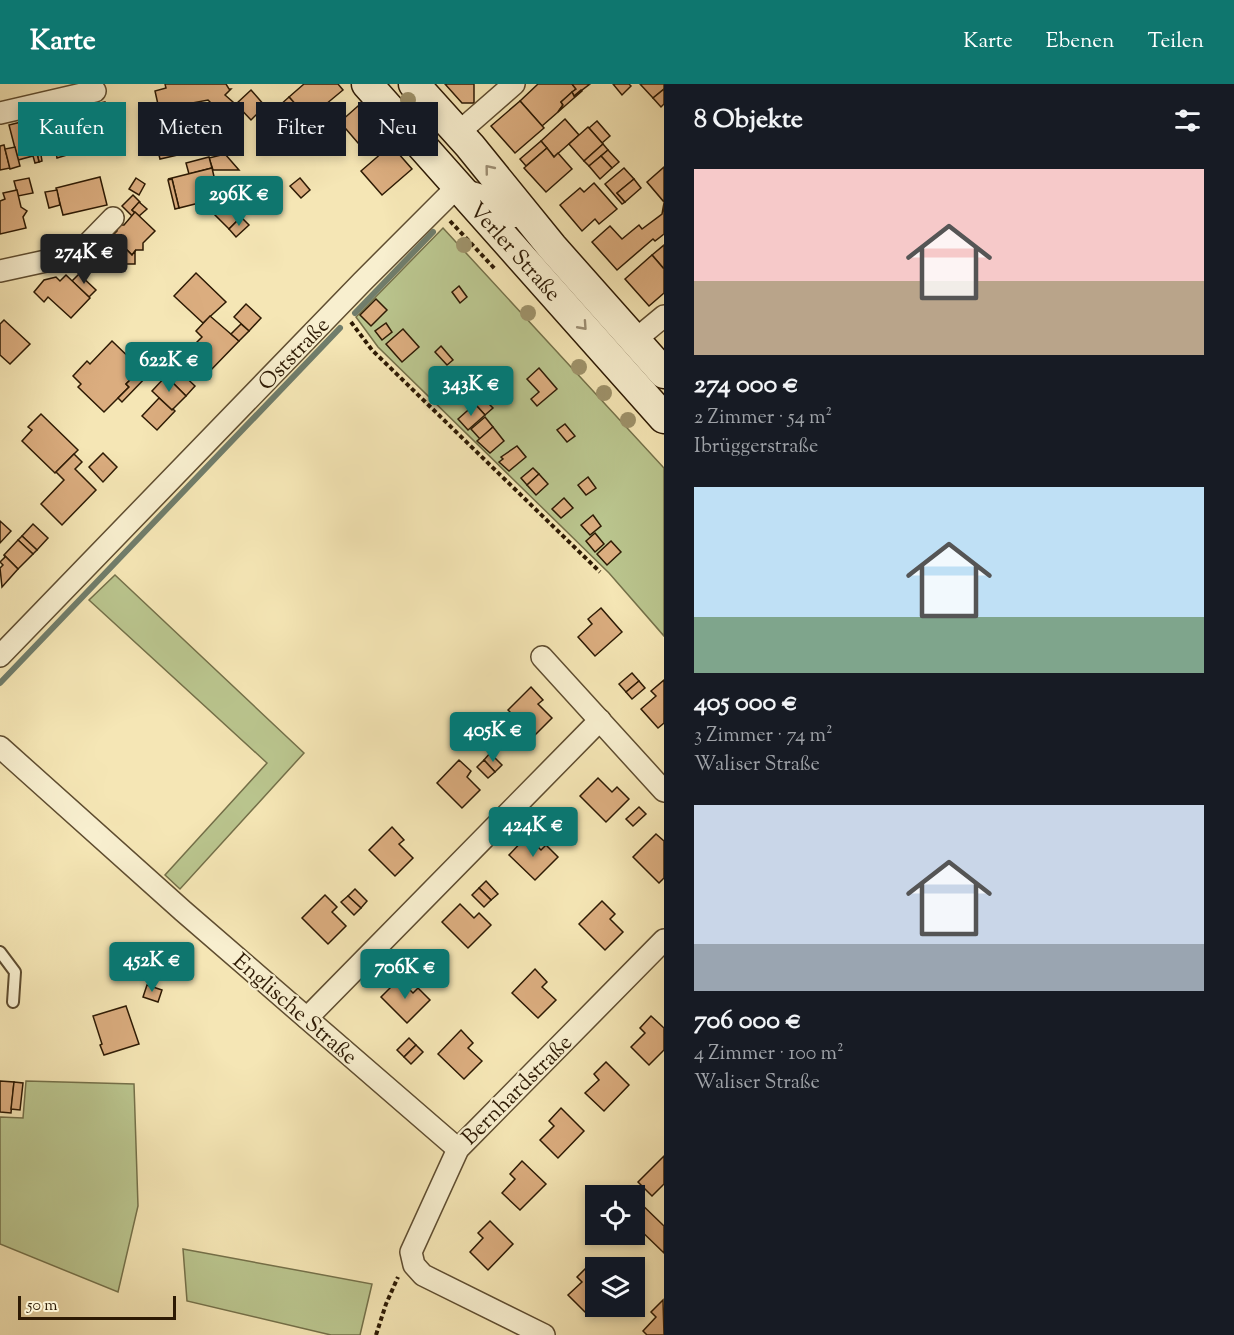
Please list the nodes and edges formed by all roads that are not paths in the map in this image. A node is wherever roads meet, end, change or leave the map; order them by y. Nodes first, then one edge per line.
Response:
1 (367, 84) edge
2 (414, 84) edge
3 (514, 84) edge
4 (95, 91) dead end
5 (0, 113) edge
6 (458, 133) junction
7 (460, 189) junction
8 (113, 218) dead end
9 (552, 247) junction
10 (0, 271) edge
11 (664, 316) edge
12 (635, 340) junction
13 (664, 373) edge
14 (664, 418) edge
15 (0, 656) edge
16 (543, 657) dead end
17 (600, 720) junction
18 (0, 747) edge
19 (664, 791) edge
20 (664, 939) edge
21 (0, 952) edge
22 (13, 1002) dead end
23 (307, 1018) junction
24 (458, 1149) junction
25 (544, 1335) edge

1 - 7 main road, Verler Straße
2 - 6 main road, Verler Straße
3 - 6 street
4 - 5 street
9 -> 6 main road, Verler Straße
7 - 9 street
7 -> 14 main road, Verler Straße
7 - 15 street, Oststraße
8 - 10 street
9 - 12 main road, Verler Straße
11 - 12 street
12 - 13 main road, Verler Straße
16 - 17 street
17 - 19 street
17 - 23 street
18 - 23 street, Englische Straße
20 - 24 street, Bernhardstraße
21 - 22 lane
23 - 24 street, Englische Straße
24 - 25 street, Bernhardstraße

